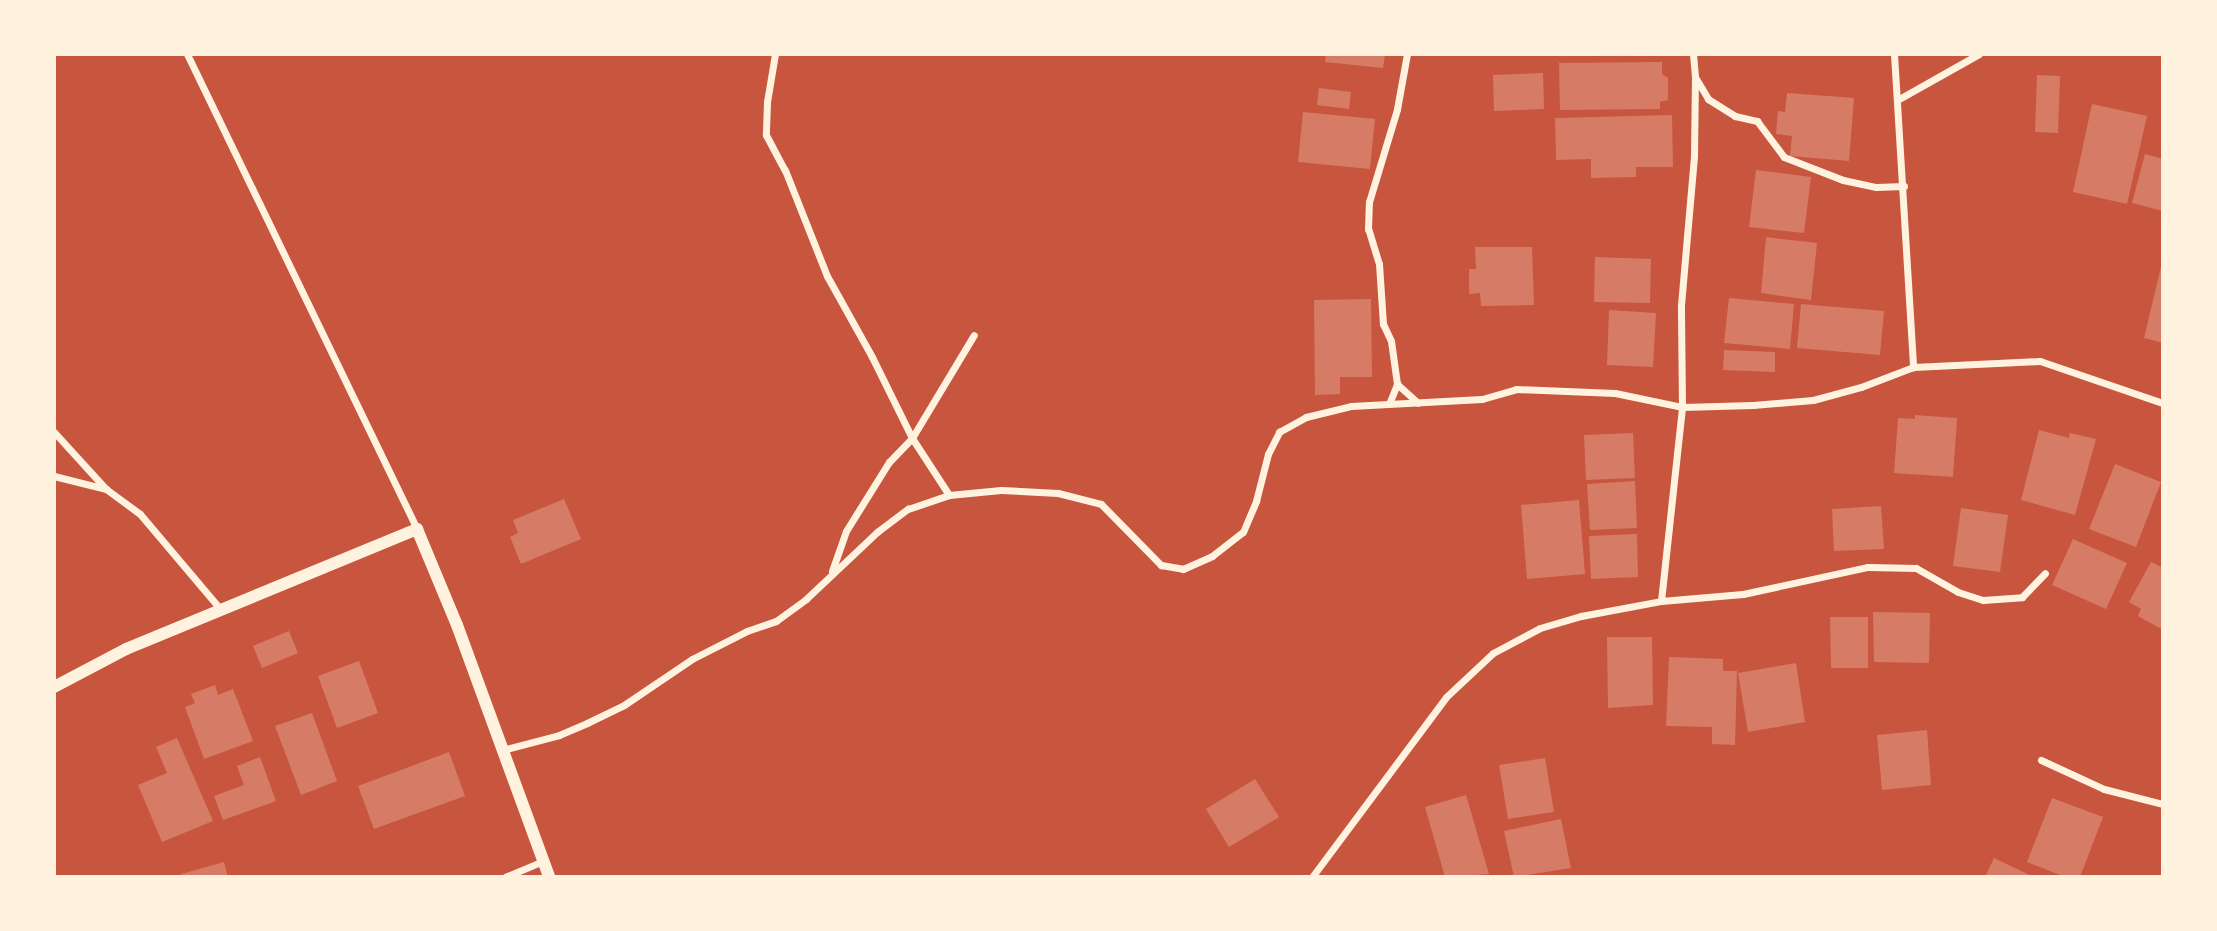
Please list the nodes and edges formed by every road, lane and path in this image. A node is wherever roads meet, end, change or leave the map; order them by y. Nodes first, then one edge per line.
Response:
1 (187, 54) edge
2 (775, 54) edge
3 (1407, 54) edge
4 (1693, 54) edge
5 (1894, 54) edge
6 (1979, 54) edge
7 (1695, 77) junction
8 (1899, 99) junction
9 (1904, 186) junction
10 (974, 335) dead end
11 (1913, 367) junction
12 (1397, 384) junction
13 (1418, 403) junction
14 (2163, 403) edge
15 (1389, 404) junction
16 (1682, 407) junction
17 (54, 432) edge
18 (912, 438) junction
19 (54, 475) edge
20 (106, 489) junction
21 (949, 495) junction
22 (417, 529) junction
23 (2045, 573) dead end
24 (830, 575) junction
25 (1661, 601) junction
26 (221, 610) junction
27 (54, 687) edge
28 (502, 750) junction
29 (2041, 760) dead end
30 (2163, 804) edge
31 (543, 861) junction
32 (505, 877) edge
33 (549, 877) edge
34 (1312, 877) edge

1 - 22 street
2 - 18 street
3 - 12 street
4 - 7 street
5 - 8 street
6 - 8 street
7 - 9 street
7 - 16 street
8 - 9 street
9 - 11 street
10 - 18 street
11 - 14 street
11 - 16 street
12 - 13 street
12 - 15 street
13 - 15 street
13 - 16 street
15 - 21 street
16 - 25 street
17 - 20 street
18 - 21 street
18 - 24 street
19 - 20 street
20 - 26 street
21 - 24 street
22 - 26 street
22 - 28 street
23 - 25 street
24 - 28 street
25 - 34 street
26 - 27 street
28 - 31 street
29 - 30 street
31 - 32 street
31 - 33 street

